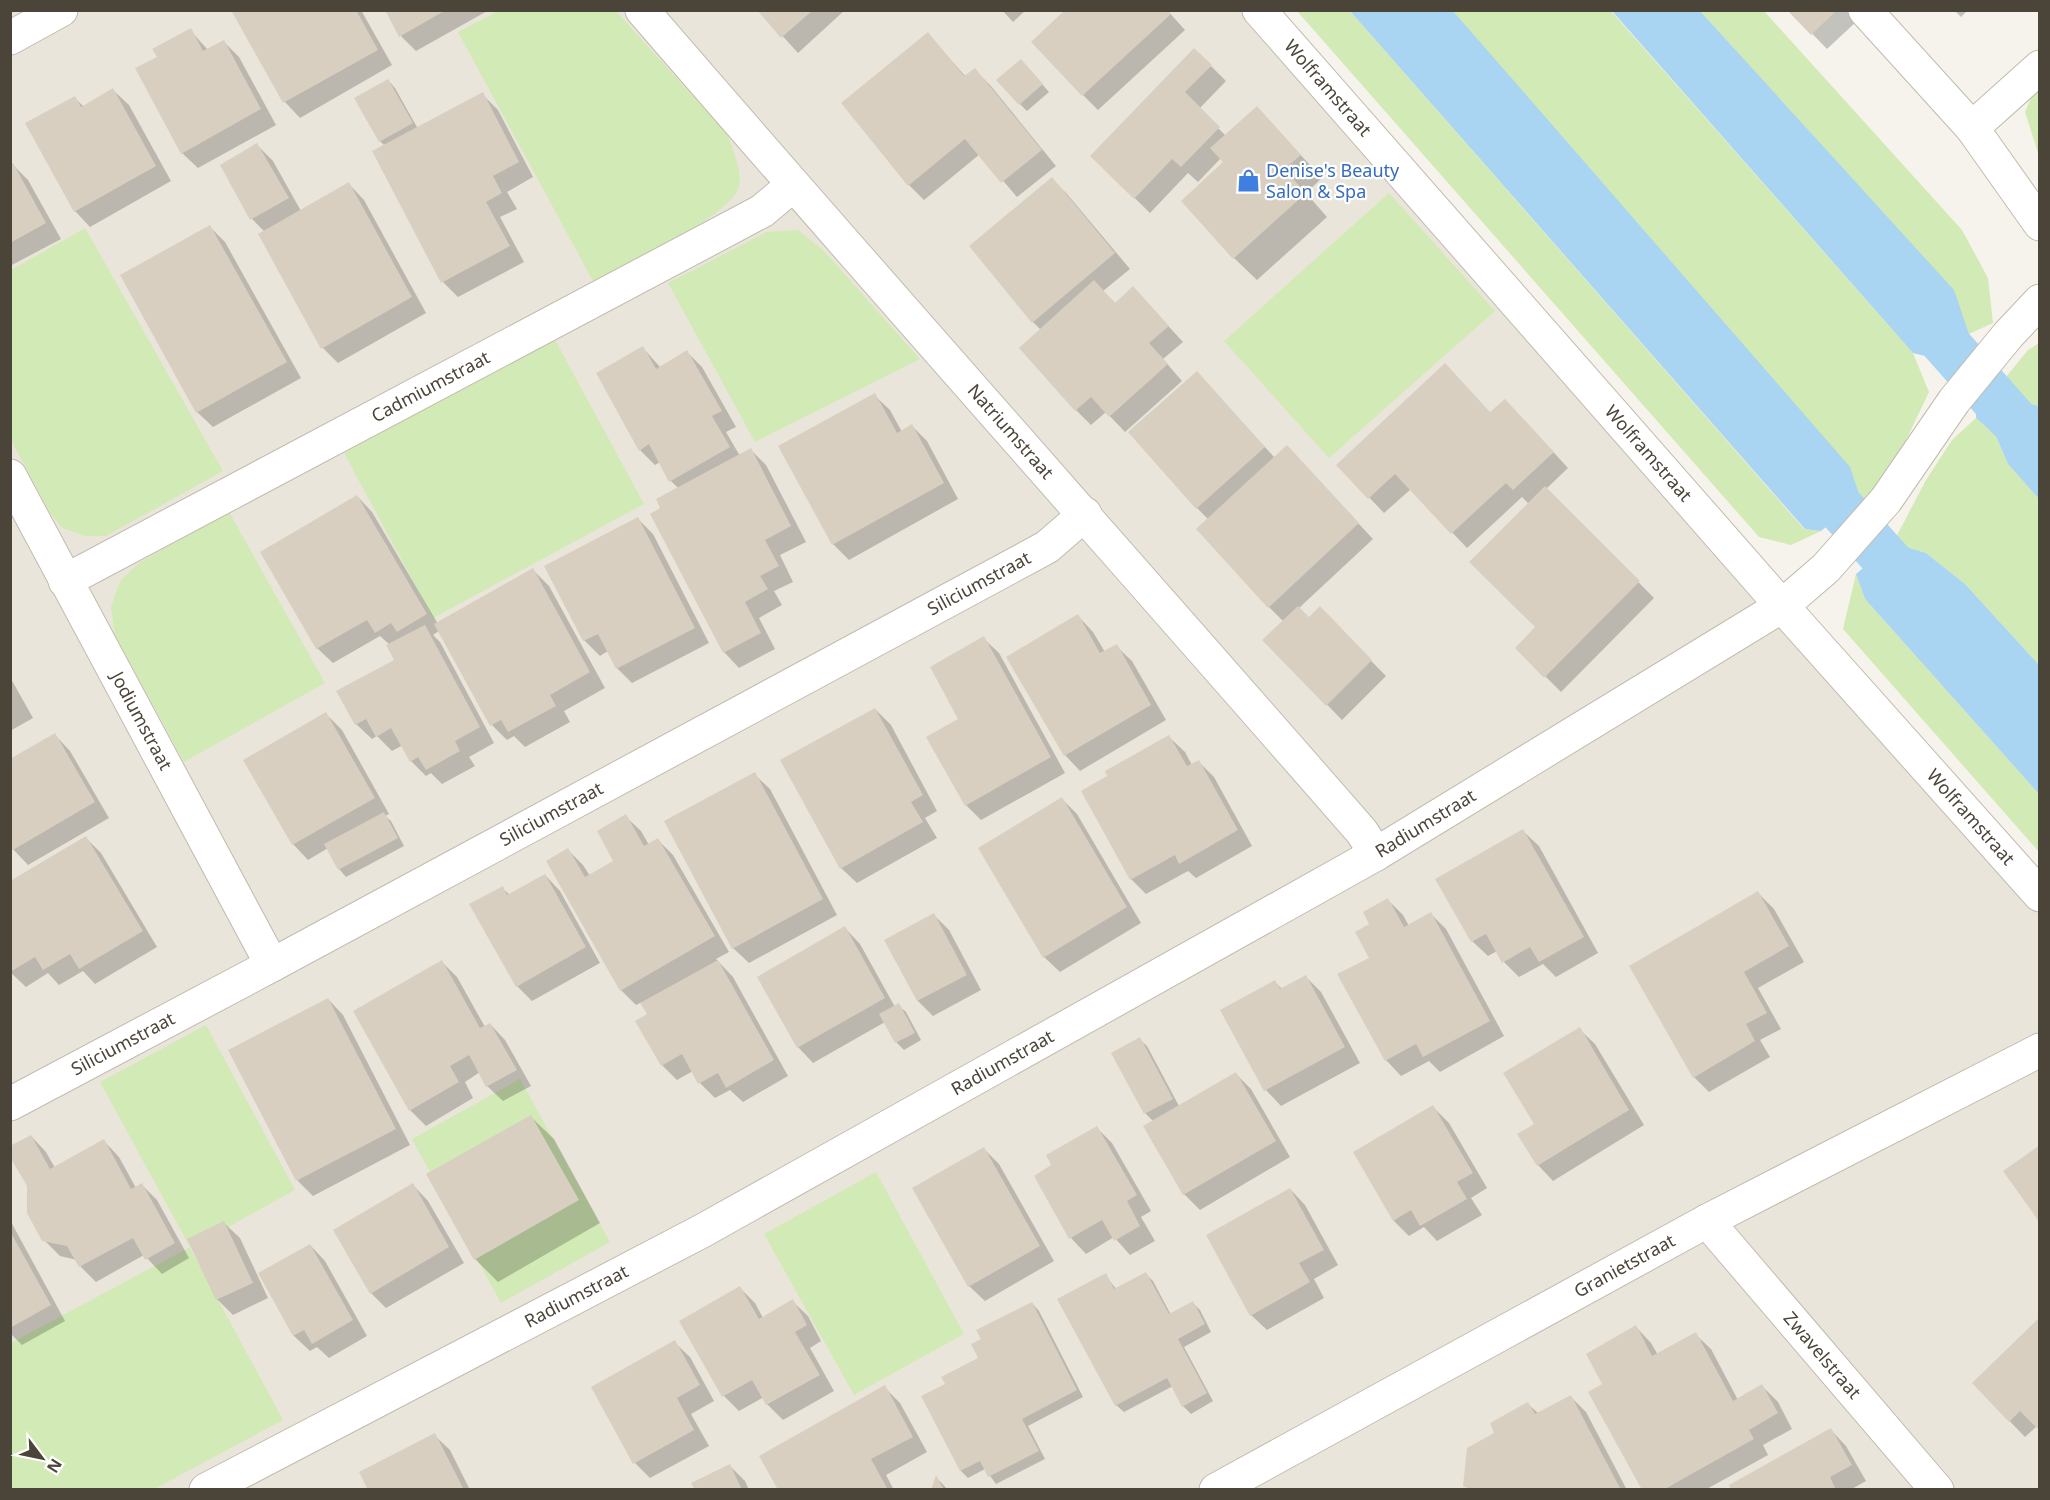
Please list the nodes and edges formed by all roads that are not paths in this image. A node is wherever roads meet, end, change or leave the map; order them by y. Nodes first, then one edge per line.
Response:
1 (61, 10) edge
2 (642, 10) edge
3 (1259, 10) edge
4 (1865, 10) edge
5 (10, 38) edge
6 (2040, 67) edge
7 (1971, 128) junction
8 (793, 185) junction
9 (2040, 224) edge
10 (2040, 301) edge
11 (10, 476) edge
12 (1084, 514) junction
13 (65, 581) junction
14 (1782, 606) junction
15 (1376, 854) junction
16 (2040, 895) edge
17 (272, 965) junction
18 (2040, 1050) edge
19 (10, 1104) edge
20 (1707, 1221) junction
21 (206, 1490) edge
22 (1216, 1490) edge
23 (1937, 1490) edge

1 - 5 street
2 - 8 street, Natriumstraat
3 - 14 street, Wolframstraat
4 - 7 street
6 - 7 street
7 - 9 street
8 - 12 street, Natriumstraat
8 - 13 street, Cadmiumstraat
10 - 14 street, Radiumstraat
11 - 13 street, Jodiumstraat
12 - 15 street, Natriumstraat
12 - 17 street, Siliciumstraat
13 - 17 street, Jodiumstraat
14 - 15 street, Radiumstraat
14 - 16 street, Wolframstraat
15 - 21 street, Radiumstraat
17 - 19 street, Siliciumstraat
18 - 20 street, Granietstraat
20 - 22 street, Granietstraat
20 - 23 street, Zwavelstraat

